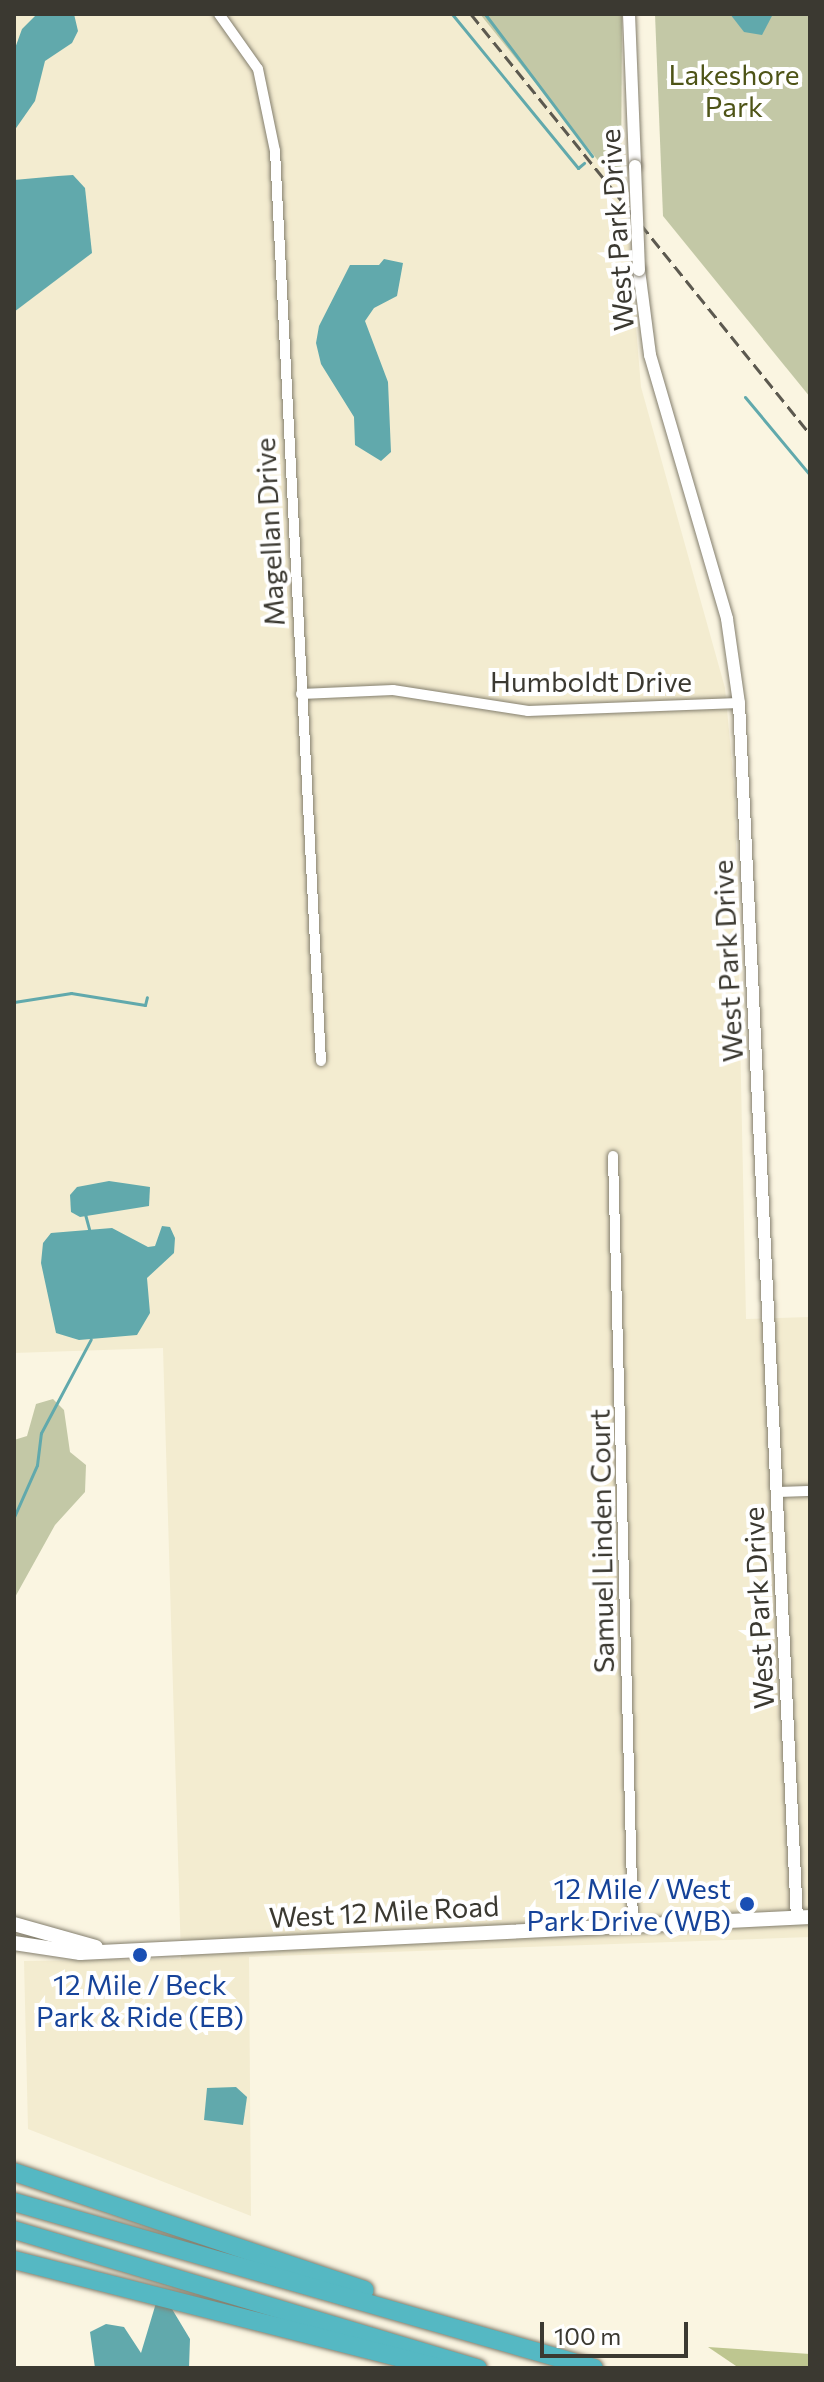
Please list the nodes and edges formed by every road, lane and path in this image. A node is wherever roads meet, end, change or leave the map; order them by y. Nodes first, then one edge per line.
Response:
1 (219, 14) edge
2 (629, 14) edge
3 (301, 694) junction
4 (739, 703) junction
5 (321, 1061) dead end
6 (613, 1156) dead end
7 (810, 1491) edge
8 (776, 1492) junction
9 (803, 1918) edge
10 (14, 1924) edge
11 (633, 1925) junction
12 (14, 1943) edge
13 (104, 1949) junction
14 (14, 2172) edge
15 (14, 2202) edge
16 (14, 2230) edge
17 (14, 2260) edge
18 (440, 2323) junction
19 (443, 2368) edge
20 (478, 2368) edge
21 (594, 2368) edge

1 - 3 street, Magellan Drive
2 - 4 street, West Park Drive, bridge
3 - 4 street, Humboldt Drive
3 - 5 street, Magellan Drive
4 - 8 street, West Park Drive
6 - 11 street, Samuel Linden Court
7 - 8 street
8 - 9 street, West Park Drive
9 - 11 main road, West 12 Mile Road
10 - 13 main road, West 12 Mile Road
11 - 13 main road, West 12 Mile Road
12 - 13 main road, West 12 Mile Road
14 - 18 highway
15 - 18 highway
16 - 20 highway
17 - 19 highway
18 - 21 highway

